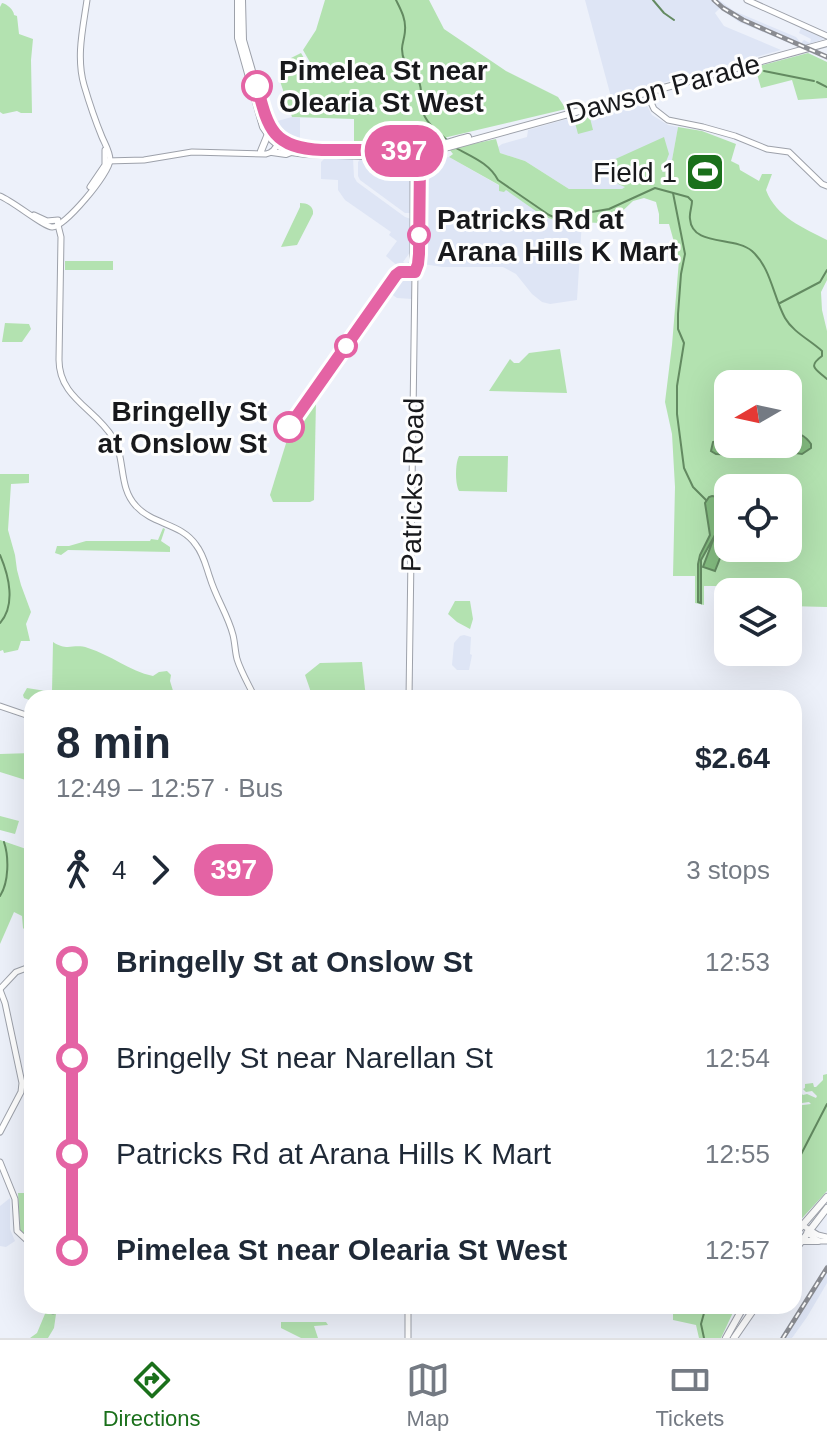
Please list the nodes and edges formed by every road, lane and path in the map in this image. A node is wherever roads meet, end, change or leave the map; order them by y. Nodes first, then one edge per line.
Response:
1 (87, 0) edge
2 (240, 0) edge
3 (747, 0) edge
4 (827, 36) edge
5 (827, 43) edge
6 (646, 92) junction
7 (268, 134) junction
8 (278, 141) junction
9 (438, 148) junction
10 (261, 151) junction
11 (272, 152) junction
12 (291, 152) junction
13 (250, 153) junction
14 (416, 153) junction
15 (108, 161) junction
16 (420, 167) junction
17 (827, 186) edge
18 (0, 196) edge
19 (58, 223) junction
20 (415, 272) junction
21 (251, 690) edge
22 (409, 690) edge
23 (0, 706) edge
24 (24, 714) edge
25 (24, 969) edge
26 (0, 989) edge
27 (0, 1132) edge
28 (0, 1162) edge
29 (827, 1197) edge
30 (827, 1208) edge
31 (802, 1225) edge
32 (802, 1227) edge
33 (808, 1231) junction
34 (24, 1238) edge
35 (827, 1239) edge
36 (802, 1241) joint
37 (818, 1241) junction
38 (408, 1314) edge
39 (740, 1314) edge
40 (750, 1314) edge
41 (408, 1338) edge
42 (726, 1338) edge
43 (734, 1338) edge

1 - 15 street
2 - 7 main road
2 - 8 main road
3 - 4 street
5 - 6 main road, Dawson Parade
6 - 9 main road, Dawson Parade
6 - 17 street
7 - 8 main road
7 - 10 main road
8 - 10 street
8 - 11 street
8 - 12 main road, Dawson Parade
8 - 14 main road, Dawson Parade
9 - 14 main road, Dawson Parade
9 - 16 main road
10 - 13 street
11 - 12 main road
11 - 13 street
12 - 14 main road, Dawson Parade
13 - 15 street
14 - 16 street, Patricks Road
14 - 20 street, Patricks Road
15 - 19 street
16 - 20 street, Patricks Road
18 - 19 street
19 - 21 street
20 - 22 street, Patricks Road
23 - 24 street
25 - 26 street
26 - 27 street
28 - 34 street
29 - 31 main road
30 - 33 main road
32 - 33 street
33 - 35 street
33 - 36 main road
33 - 37 street
35 - 37 street
36 - 37 main road
38 - 41 street
39 - 42 main road
40 - 43 main road

